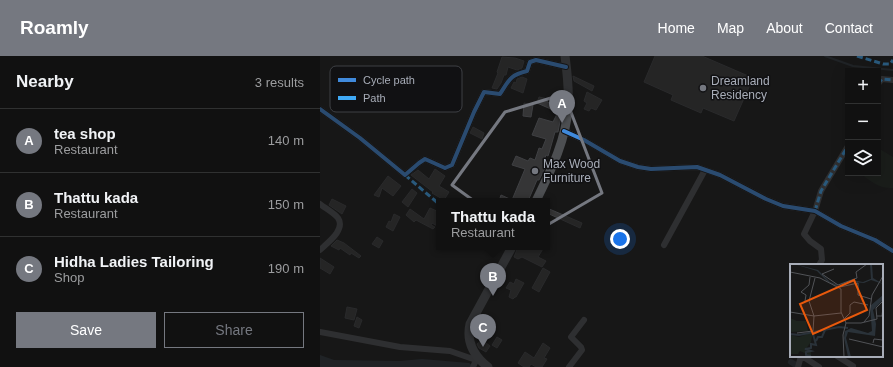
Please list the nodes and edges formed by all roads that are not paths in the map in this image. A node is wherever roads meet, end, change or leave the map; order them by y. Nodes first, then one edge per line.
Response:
1 (565, 56) edge
2 (566, 67) junction
3 (893, 80) edge
4 (881, 81) edge
5 (320, 109) edge
6 (564, 131) junction
7 (845, 151) edge
8 (705, 170) junction
9 (537, 198) edge
10 (320, 204) edge
11 (815, 211) junction
12 (664, 246) dead end
13 (320, 250) edge
14 (510, 250) edge
15 (893, 251) edge
16 (820, 264) edge
17 (584, 320) dead end
18 (320, 332) edge
19 (803, 357) edge
20 (839, 357) edge
21 (475, 362) edge
22 (853, 366) dead end
23 (488, 367) edge
24 (569, 367) edge
25 (819, 367) edge

1 - 2 main road
2 - 5 street
2 - 6 main road
3 - 4 street
6 - 8 street
6 - 9 main road
7 - 11 street
8 - 11 street
8 - 12 street
10 - 13 street
11 - 15 street
11 - 16 street
14 - 21 main road
17 - 24 street
18 - 21 street
19 - 25 street
20 - 22 street
21 - 23 main road

